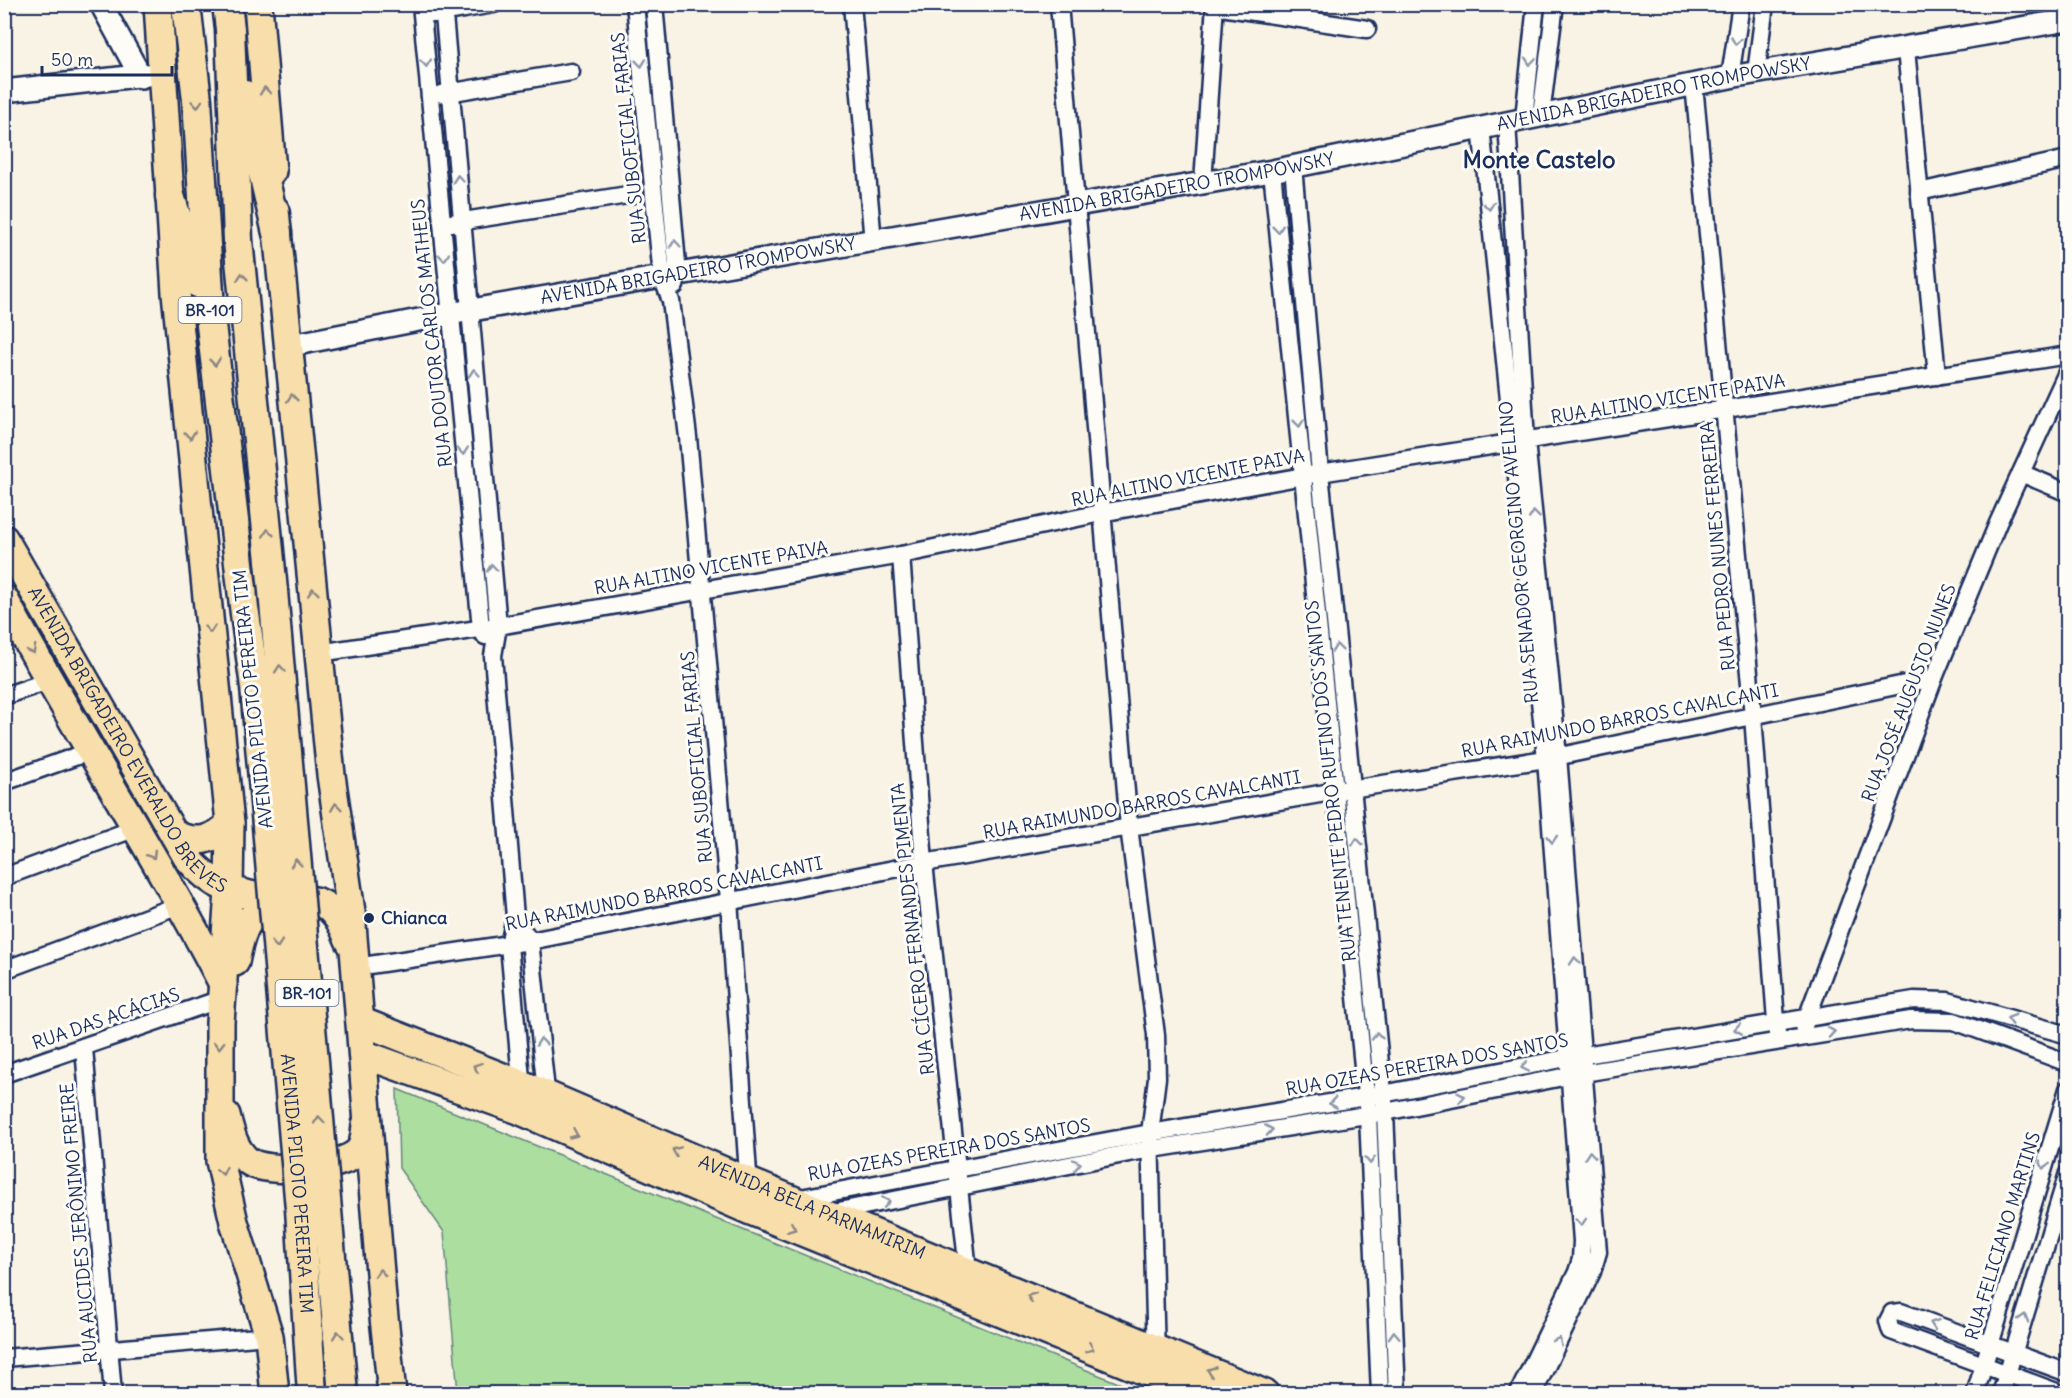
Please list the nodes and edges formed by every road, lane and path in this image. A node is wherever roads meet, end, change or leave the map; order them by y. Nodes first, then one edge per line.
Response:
1 (101, 4) edge
2 (158, 4) edge
3 (186, 4) edge
4 (258, 4) edge
5 (494, 4) edge
6 (635, 4) edge
7 (654, 4) edge
8 (852, 4) edge
9 (1059, 4) edge
10 (1536, 4) edge
11 (1555, 4) edge
12 (1741, 4) edge
13 (1765, 4) edge
14 (1215, 5) edge
15 (444, 9) edge
16 (421, 11) edge
17 (228, 17) edge
18 (2067, 20) edge
19 (1367, 29) dead end
20 (123, 46) junction
21 (1906, 49) junction
22 (571, 72) dead end
23 (1756, 73) junction
24 (153, 75) junction
25 (1730, 77) junction
26 (100, 81) junction
27 (1694, 84) junction
28 (4, 91) edge
29 (451, 93) junction
30 (429, 96) junction
31 (1524, 118) junction
32 (1481, 127) junction
33 (2067, 159) edge
34 (1282, 168) junction
35 (1203, 183) junction
36 (1919, 192) junction
37 (634, 194) dead end
38 (170, 196) junction
39 (1078, 206) junction
40 (461, 222) junction
41 (441, 225) junction
42 (277, 233) junction
43 (873, 242) junction
44 (670, 276) junction
45 (459, 313) junction
46 (211, 325) junction
47 (287, 346) junction
48 (2067, 355) edge
49 (2067, 370) edge
50 (1937, 375) junction
51 (1725, 409) junction
52 (1520, 442) junction
53 (2021, 473) junction
54 (1313, 475) junction
55 (2067, 492) edge
56 (1101, 513) junction
57 (4, 539) edge
58 (901, 555) junction
59 (701, 589) junction
60 (4, 599) edge
61 (490, 627) junction
62 (319, 653) junction
63 (1934, 678) junction
64 (48, 681) junction
65 (4, 696) edge
66 (1753, 716) junction
67 (91, 751) junction
68 (1552, 758) junction
69 (4, 782) edge
70 (1344, 790) junction
71 (230, 824) junction
72 (1129, 827) junction
73 (136, 828) junction
74 (174, 834) junction
75 (924, 863) junction
76 (4, 877) edge
77 (229, 891) junction
78 (729, 900) junction
79 (279, 901) junction
80 (182, 904) junction
81 (515, 917) junction
82 (530, 941) junction
83 (509, 945) junction
84 (355, 958) junction
85 (4, 970) edge
86 (222, 992) junction
87 (1914, 1000) junction
88 (1979, 1010) junction
89 (1805, 1019) junction
90 (1911, 1020) junction
91 (360, 1021) junction
92 (1777, 1023) junction
93 (1971, 1026) junction
94 (2067, 1035) edge
95 (1802, 1037) junction
96 (1668, 1041) junction
97 (1777, 1041) junction
98 (84, 1048) junction
99 (363, 1053) junction
100 (1670, 1059) junction
101 (2067, 1063) edge
102 (1575, 1065) junction
103 (4, 1074) edge
104 (2067, 1089) edge
105 (219, 1092) junction
106 (1374, 1096) junction
107 (533, 1103) junction
108 (1385, 1112) junction
109 (368, 1114) junction
110 (1368, 1114) junction
111 (1150, 1141) junction
112 (958, 1170) junction
113 (2067, 1173) edge
114 (749, 1182) junction
115 (959, 1188) junction
116 (792, 1199) junction
117 (751, 1211) junction
118 (828, 1213) junction
119 (2028, 1218) junction
120 (2052, 1226) junction
121 (968, 1270) junction
122 (971, 1299) junction
123 (269, 1336) junction
124 (1990, 1345) junction
125 (109, 1348) junction
126 (1155, 1349) junction
127 (2014, 1353) junction
128 (4, 1358) edge
129 (1984, 1364) junction
130 (2007, 1373) junction
131 (2067, 1373) edge
132 (1157, 1376) junction
133 (113, 1394) edge
134 (275, 1394) edge
135 (312, 1394) edge
136 (343, 1394) edge
137 (392, 1394) edge
138 (1201, 1394) edge
139 (1265, 1394) edge
140 (1380, 1394) edge
141 (1397, 1394) edge
142 (1518, 1394) edge
143 (1533, 1394) edge
144 (1975, 1394) edge
145 (2001, 1394) edge
146 (2062, 1394) edge

1 - 20 street
2 - 24 main road
3 -> 46 highway, AVENIDA PILOTO PEREIRA TIM / BR-101
42 -> 4 main road
5 - 15 street
6 -> 44 street, RUA SUBOFICIAL FARIAS
44 -> 7 street, RUA SUBOFICIAL FARIAS
8 - 43 street
9 - 39 street
10 -> 31 street, RUA SENADOR GEORGINO AVELINO
11 - 31 street, RUA SENADOR GEORGINO AVELINO
12 -> 25 street
13 - 23 street
14 - 19 street
14 - 35 street
15 - 16 street
15 - 29 street, RUA DOUTOR CARLOS MATHEUS
16 -> 30 street, RUA DOUTOR CARLOS MATHEUS
17 - 42 highway
136 -> 17 highway, AVENIDA PILOTO PEREIRA TIM / BR-101, bridge
18 - 21 street, AVENIDA BRIGADEIRO TROMPOWSKY
20 - 24 street
20 - 26 street
21 - 23 street, AVENIDA BRIGADEIRO TROMPOWSKY
21 - 36 street
22 - 29 street
23 - 25 street, AVENIDA BRIGADEIRO TROMPOWSKY
24 - 26 street
24 - 38 main road
25 - 27 street, AVENIDA BRIGADEIRO TROMPOWSKY
26 - 28 street
27 - 31 street, AVENIDA BRIGADEIRO TROMPOWSKY
27 - 51 street, RUA PEDRO NUNES FERREIRA
29 - 30 street
40 -> 29 street, RUA DOUTOR CARLOS MATHEUS
30 - 41 street, RUA DOUTOR CARLOS MATHEUS
31 - 32 street, AVENIDA BRIGADEIRO TROMPOWSKY
31 - 52 street, RUA SENADOR GEORGINO AVELINO
32 - 34 street, AVENIDA BRIGADEIRO TROMPOWSKY
32 -> 52 street, RUA SENADOR GEORGINO AVELINO
33 - 36 street
34 - 35 street, AVENIDA BRIGADEIRO TROMPOWSKY
34 - 54 street, RUA TENENTE PEDRO RUFINO DOS SANTOS
35 - 39 street, AVENIDA BRIGADEIRO TROMPOWSKY
36 - 50 street
37 - 40 street
38 - 46 highway
38 -> 71 main road
39 - 43 street, AVENIDA BRIGADEIRO TROMPOWSKY
39 - 56 street
40 - 41 street
40 - 45 street, RUA DOUTOR CARLOS MATHEUS
41 -> 45 street, RUA DOUTOR CARLOS MATHEUS
42 - 47 main road
43 - 44 street, AVENIDA BRIGADEIRO TROMPOWSKY
44 - 45 street, AVENIDA BRIGADEIRO TROMPOWSKY
44 - 59 street, RUA SUBOFICIAL FARIAS
45 - 47 street, AVENIDA BRIGADEIRO TROMPOWSKY
45 - 61 street, RUA DOUTOR CARLOS MATHEUS
46 -> 135 highway, AVENIDA PILOTO PEREIRA TIM / BR-101, bridge
62 -> 47 main road
48 - 50 street, RUA ALTINO VICENTE PAIVA
49 - 53 street, RUA JOSÉ AUGUSTO NUNES
50 - 51 street, RUA ALTINO VICENTE PAIVA
51 - 52 street, RUA ALTINO VICENTE PAIVA
51 - 66 street, RUA PEDRO NUNES FERREIRA
52 - 54 street, RUA ALTINO VICENTE PAIVA
52 - 68 street, RUA SENADOR GEORGINO AVELINO
53 - 55 street
53 - 63 street, RUA JOSÉ AUGUSTO NUNES
54 - 56 street, RUA ALTINO VICENTE PAIVA
54 - 70 street, RUA TENENTE PEDRO RUFINO DOS SANTOS
56 - 58 street, RUA ALTINO VICENTE PAIVA
56 - 72 street
57 - 74 main road, AVENIDA BRIGADEIRO EVERALDO BREVES
58 - 59 street, RUA ALTINO VICENTE PAIVA
58 - 75 street, RUA CÍCERO FERNANDES PIMENTA
59 - 61 street, RUA ALTINO VICENTE PAIVA
59 - 78 street, RUA SUBOFICIAL FARIAS
60 -> 64 main road, AVENIDA BRIGADEIRO EVERALDO BREVES
61 - 62 street, RUA ALTINO VICENTE PAIVA
61 - 81 street, RUA DOUTOR CARLOS MATHEUS
84 -> 62 main road
63 - 66 street, RUA RAIMUNDO BARROS CAVALCANTI
63 - 89 street, RUA JOSÉ AUGUSTO NUNES
64 - 65 street
64 - 67 main road, AVENIDA BRIGADEIRO EVERALDO BREVES
66 - 68 street, RUA RAIMUNDO BARROS CAVALCANTI
66 - 92 street, RUA PEDRO NUNES FERREIRA
67 - 69 street
67 - 73 main road, AVENIDA BRIGADEIRO EVERALDO BREVES
68 - 70 street, RUA RAIMUNDO BARROS CAVALCANTI
68 - 102 street, RUA SENADOR GEORGINO AVELINO
70 - 72 street, RUA RAIMUNDO BARROS CAVALCANTI
70 - 106 street, RUA TENENTE PEDRO RUFINO DOS SANTOS
71 - 74 main road
71 - 77 main road
72 - 75 street, RUA RAIMUNDO BARROS CAVALCANTI
72 - 111 street
73 - 76 street
73 -> 80 main road, AVENIDA BRIGADEIRO EVERALDO BREVES
74 - 77 main road, AVENIDA BRIGADEIRO EVERALDO BREVES
75 - 78 street, RUA RAIMUNDO BARROS CAVALCANTI
75 - 112 street, RUA CÍCERO FERNANDES PIMENTA
77 - 79 main road, AVENIDA BRIGADEIRO EVERALDO BREVES
77 - 86 main road
78 - 82 street, RUA RAIMUNDO BARROS CAVALCANTI
78 - 114 street, RUA SUBOFICIAL FARIAS
79 - 84 main road, AVENIDA BRIGADEIRO EVERALDO BREVES
79 - 86 main road
80 - 85 street
80 - 86 main road, AVENIDA BRIGADEIRO EVERALDO BREVES
81 - 82 street, RUA DOUTOR CARLOS MATHEUS
81 - 83 street, RUA DOUTOR CARLOS MATHEUS
82 - 83 street, RUA RAIMUNDO BARROS CAVALCANTI
107 -> 82 street, RUA DOUTOR CARLOS MATHEUS
83 - 84 street, RUA RAIMUNDO BARROS CAVALCANTI
83 - 107 street, RUA DOUTOR CARLOS MATHEUS
84 - 91 main road
86 - 98 street, RUA DAS ACÁCIAS
86 -> 105 main road
87 - 88 street, RUA OZEAS PEREIRA DOS SANTOS
87 - 89 street, RUA OZEAS PEREIRA DOS SANTOS
87 - 90 street
88 - 93 street
94 -> 88 street, RUA OZEAS PEREIRA DOS SANTOS
89 - 92 street, RUA OZEAS PEREIRA DOS SANTOS
89 - 95 street, RUA JOSÉ AUGUSTO NUNES
90 - 93 street, RUA OZEAS PEREIRA DOS SANTOS
95 -> 90 street, RUA OZEAS PEREIRA DOS SANTOS
91 - 99 main road
107 -> 91 main road, AVENIDA BELA PARNAMIRIM
92 -> 96 street, RUA OZEAS PEREIRA DOS SANTOS
92 - 97 street, RUA PEDRO NUNES FERREIRA
93 - 101 street, RUA OZEAS PEREIRA DOS SANTOS
95 - 97 street, RUA OZEAS PEREIRA DOS SANTOS
96 - 100 street
96 - 102 street, RUA OZEAS PEREIRA DOS SANTOS
97 - 100 street, RUA OZEAS PEREIRA DOS SANTOS
98 - 103 street, RUA DAS ACÁCIAS
98 - 125 street, RUA AUCIDES JERÔNIMO FREIRE
99 - 107 main road, AVENIDA BELA PARNAMIRIM
99 - 109 main road
100 - 102 street, RUA OZEAS PEREIRA DOS SANTOS
102 -> 106 street, RUA OZEAS PEREIRA DOS SANTOS
108 -> 102 street, RUA OZEAS PEREIRA DOS SANTOS
102 -> 142 street, RUA SENADOR GEORGINO AVELINO
143 -> 102 street, RUA SENADOR GEORGINO AVELINO
104 -> 119 street, RUA FELICIANO MARTINS
105 - 109 main road
105 -> 123 main road
106 - 108 street, RUA TENENTE PEDRO RUFINO DOS SANTOS
106 - 110 street, RUA TENENTE PEDRO RUFINO DOS SANTOS
106 -> 111 street, RUA OZEAS PEREIRA DOS SANTOS
114 -> 107 main road, AVENIDA BELA PARNAMIRIM
107 -> 117 main road, AVENIDA BELA PARNAMIRIM
108 - 110 street, RUA OZEAS PEREIRA DOS SANTOS
141 -> 108 street, RUA TENENTE PEDRO RUFINO DOS SANTOS
137 -> 109 main road
111 -> 110 street, RUA OZEAS PEREIRA DOS SANTOS
110 -> 140 street, RUA TENENTE PEDRO RUFINO DOS SANTOS
111 - 112 street, RUA OZEAS PEREIRA DOS SANTOS
115 -> 111 street, RUA OZEAS PEREIRA DOS SANTOS
111 - 126 street
112 - 115 street, RUA CÍCERO FERNANDES PIMENTA
112 - 116 street, RUA OZEAS PEREIRA DOS SANTOS
113 - 120 street
114 - 116 main road, AVENIDA BELA PARNAMIRIM
114 - 117 street, RUA SUBOFICIAL FARIAS
118 -> 115 street, RUA OZEAS PEREIRA DOS SANTOS
115 - 121 street, RUA CÍCERO FERNANDES PIMENTA
116 - 118 main road, AVENIDA BELA PARNAMIRIM
117 -> 122 main road, AVENIDA BELA PARNAMIRIM
118 - 121 main road, AVENIDA BELA PARNAMIRIM
119 - 120 street
119 - 124 street, RUA FELICIANO MARTINS
127 -> 120 street
121 - 122 street, RUA CÍCERO FERNANDES PIMENTA
126 -> 121 main road, AVENIDA BELA PARNAMIRIM
122 -> 132 main road, AVENIDA BELA PARNAMIRIM
123 - 125 street
123 - 134 main road
124 - 127 street
124 - 129 street, RUA FELICIANO MARTINS
124 -> 129 street
125 - 128 street
125 - 133 street, RUA AUCIDES JERÔNIMO FREIRE
126 - 132 street
139 -> 126 main road, AVENIDA BELA PARNAMIRIM
127 - 130 street
127 - 131 street
129 - 130 street
129 - 144 street, RUA FELICIANO MARTINS
130 - 145 street
130 - 146 street
132 - 138 main road, AVENIDA BELA PARNAMIRIM

